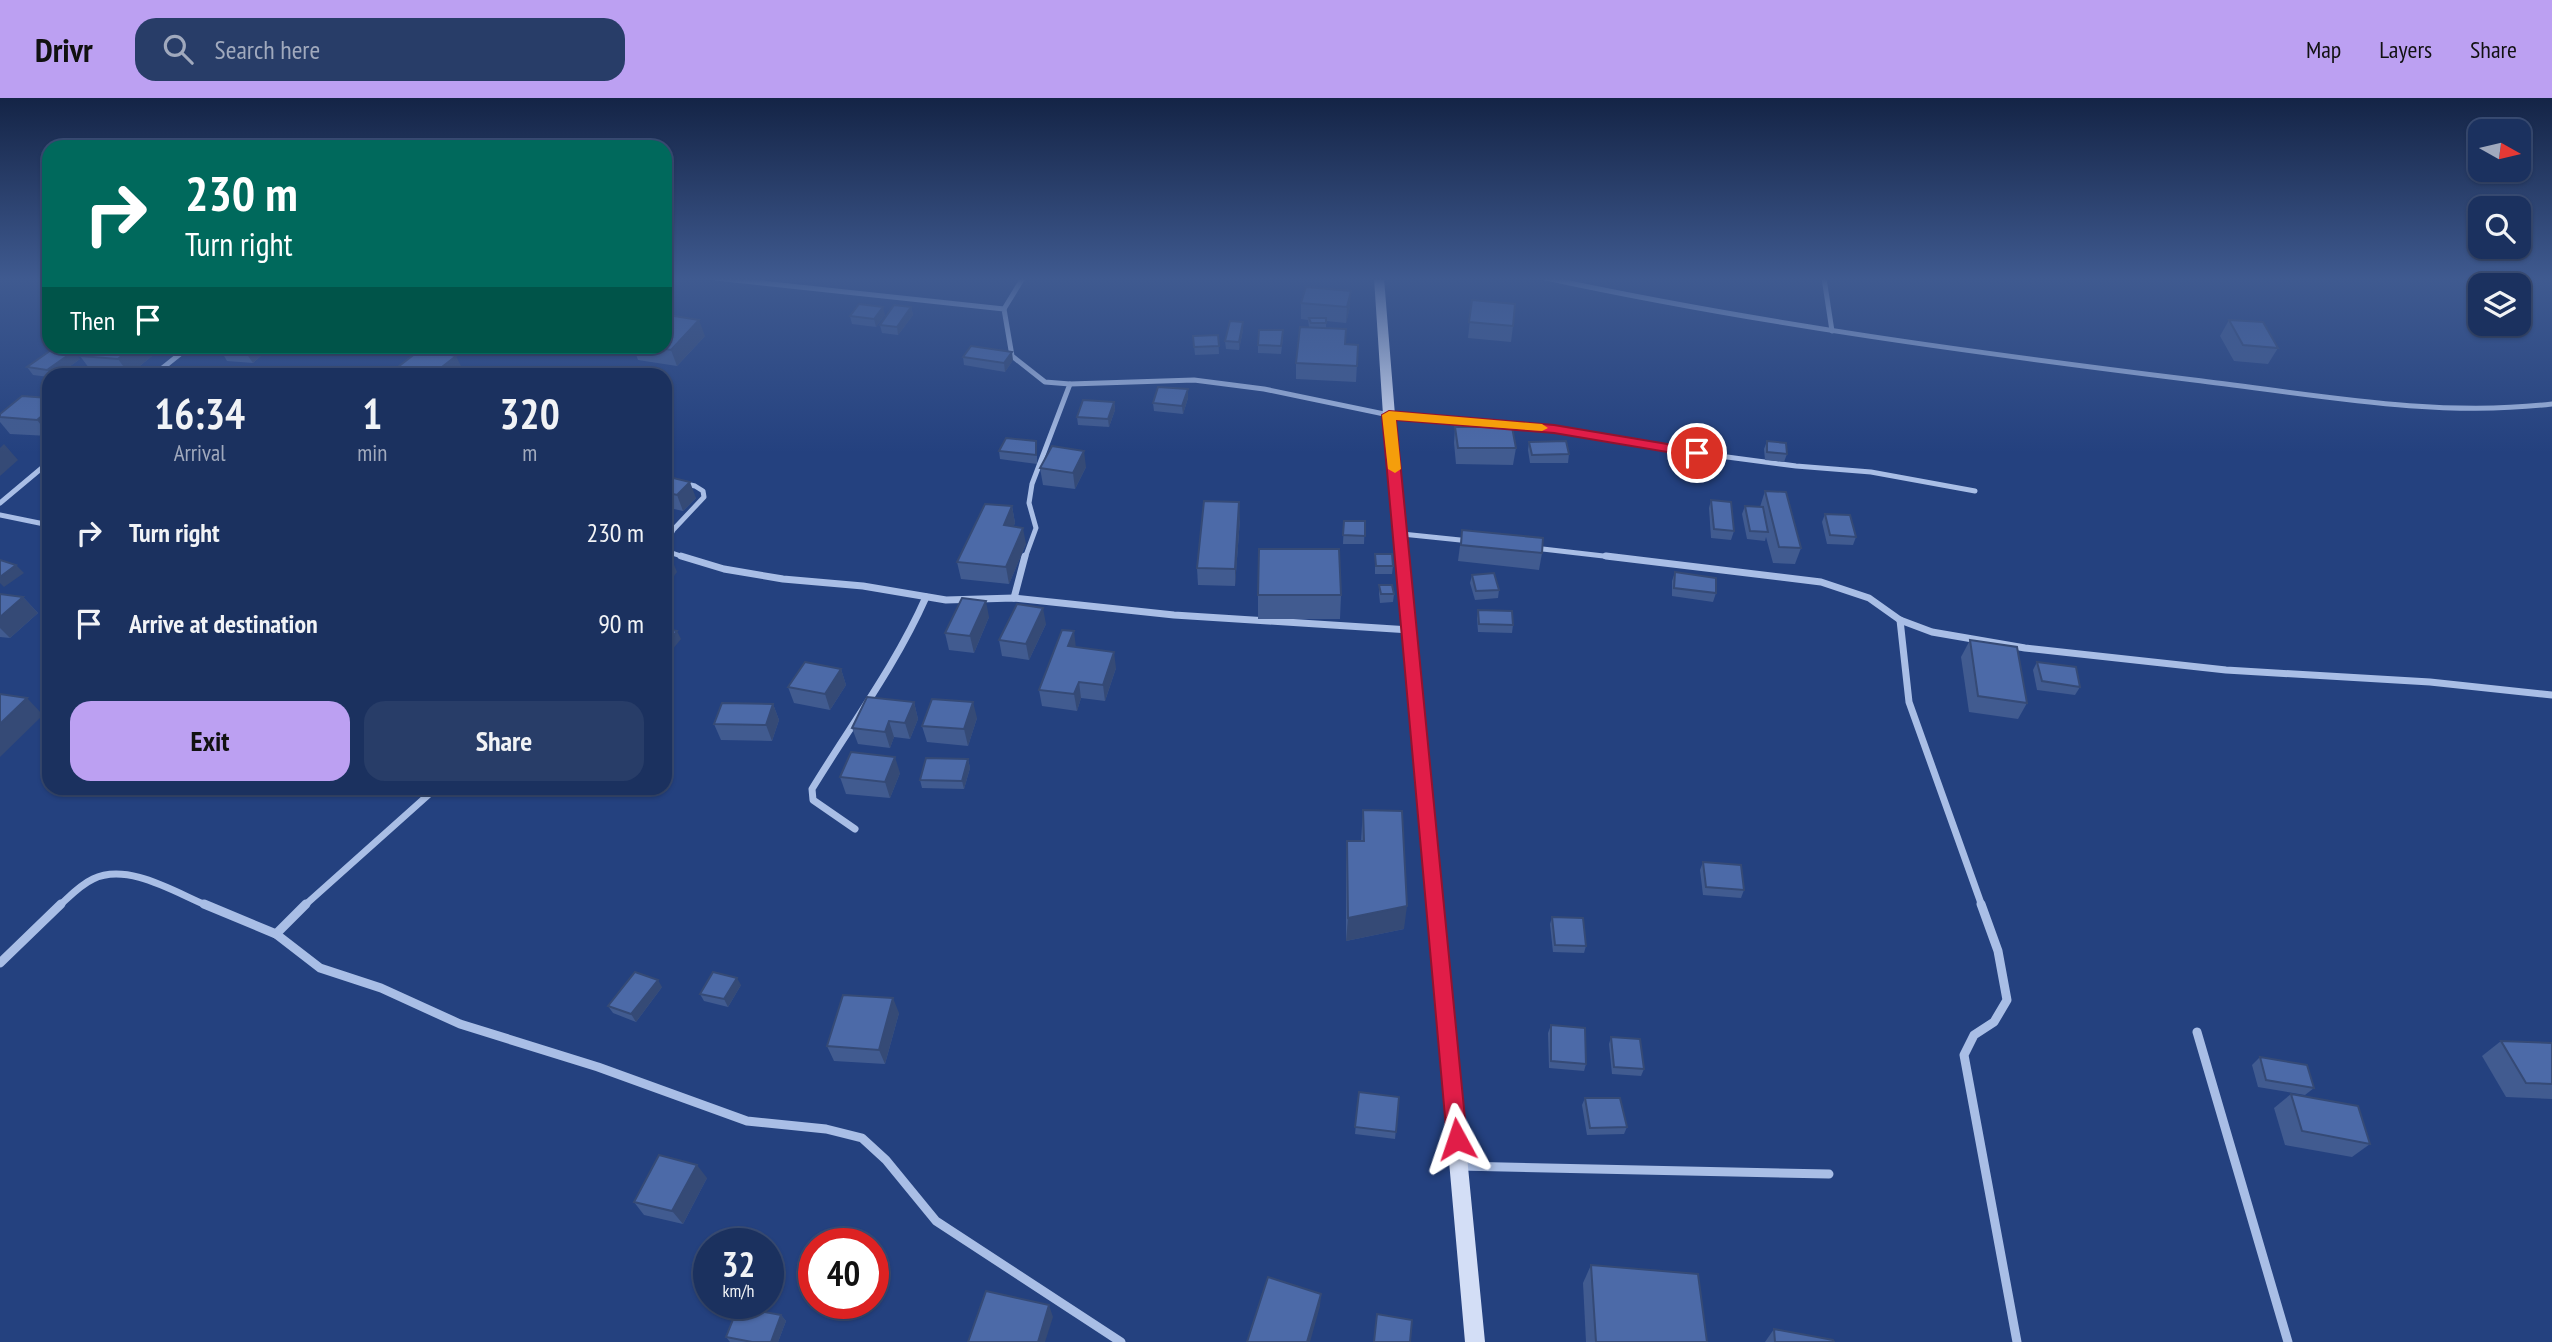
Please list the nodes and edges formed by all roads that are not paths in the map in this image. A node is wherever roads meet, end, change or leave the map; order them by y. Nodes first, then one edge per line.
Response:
1 (1009, 336) edge
2 (1383, 336) edge
3 (1870, 336) edge
4 (180, 354) edge
5 (162, 368) edge
6 (1070, 384) junction
7 (2552, 404) edge
8 (1389, 415) junction
9 (42, 468) edge
10 (672, 481) edge
11 (1975, 491) dead end
12 (0, 503) edge
13 (0, 515) edge
14 (42, 524) edge
15 (672, 532) edge
16 (1402, 534) junction
17 (1485, 542) edge
18 (1526, 547) edge
19 (672, 553) edge
20 (926, 597) junction
21 (1014, 598) junction
22 (1900, 620) junction
23 (1410, 630) junction
24 (2552, 695) edge
25 (428, 795) edge
26 (855, 829) dead end
27 (276, 934) junction
28 (0, 963) edge
29 (2197, 1032) dead end
30 (1459, 1166) junction
31 (1829, 1174) dead end
32 (1121, 1342) edge
33 (1475, 1342) edge
34 (2017, 1342) edge
35 (2288, 1342) edge

1 - 6 street
2 - 8 street
3 - 7 street
4 - 5 street
6 - 8 street
6 - 21 street
8 - 11 street
8 - 16 street
9 - 12 street
10 - 15 street
13 - 14 street
16 - 17 street
16 - 23 street
18 - 22 street
19 - 20 street
20 - 21 street
20 - 26 street
21 - 23 street
22 - 24 street
22 - 34 street
23 - 30 street
25 - 27 street
27 - 28 street
27 - 32 street
29 - 35 street
30 - 31 street
30 - 33 street

